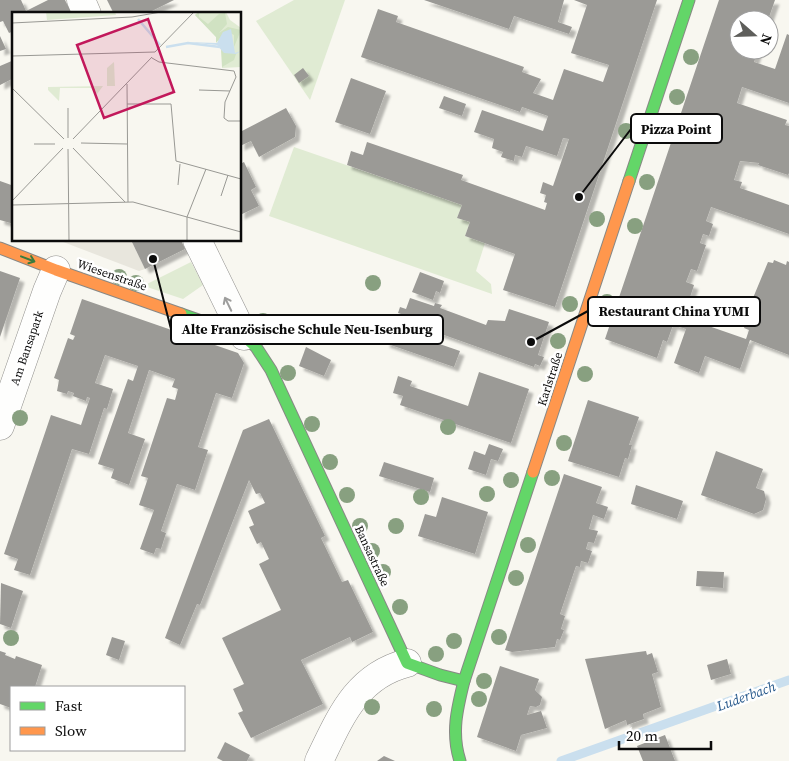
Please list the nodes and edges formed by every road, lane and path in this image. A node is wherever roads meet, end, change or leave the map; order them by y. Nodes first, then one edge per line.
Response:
1 (80, 0) edge
2 (689, 0) edge
3 (86, 12) edge
4 (197, 241) edge
5 (0, 248) edge
6 (56, 270) junction
7 (244, 336) junction
8 (0, 426) edge
9 (407, 663) junction
10 (464, 681) junction
11 (319, 761) edge
12 (460, 761) edge

1 - 3 street
2 - 10 street, Karlstraße
7 -> 4 street
5 -> 6 street, Wiesenstraße
6 - 7 street, Wiesenstraße
6 - 8 street, Am Bansapark
7 - 9 street, Bansastraße
9 - 10 street
9 - 11 street
10 - 12 street

